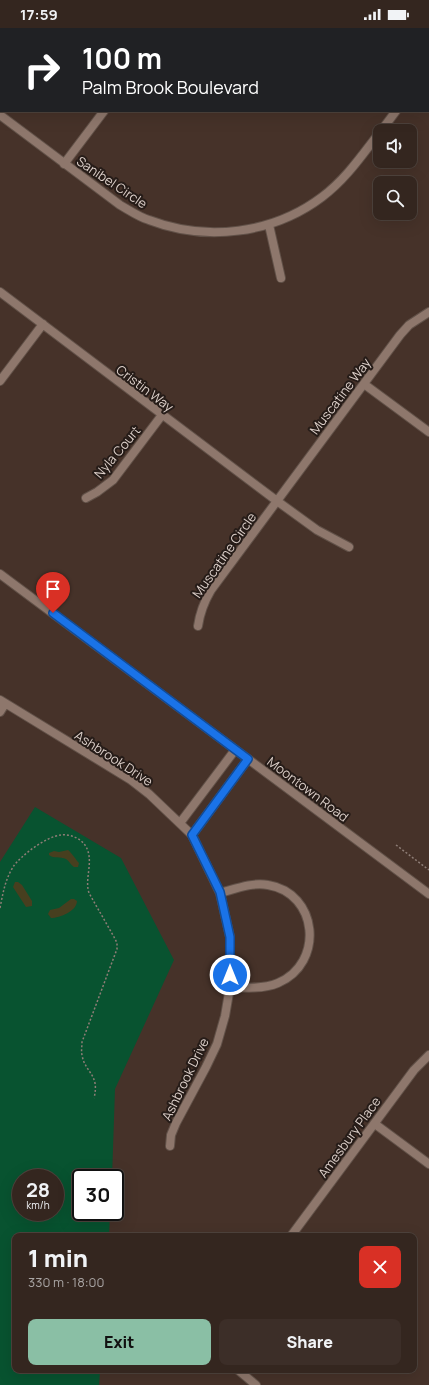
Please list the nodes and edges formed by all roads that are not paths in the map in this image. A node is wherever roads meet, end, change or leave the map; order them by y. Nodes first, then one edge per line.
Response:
1 (103, 112) edge
2 (395, 112) edge
3 (0, 116) edge
4 (386, 124) edge
5 (373, 140) edge
6 (64, 164) junction
7 (269, 225) junction
8 (281, 278) dead end
9 (0, 292) edge
10 (429, 312) edge
11 (43, 324) junction
12 (0, 381) edge
13 (364, 384) junction
14 (162, 415) junction
15 (429, 432) edge
16 (86, 498) dead end
17 (277, 501) junction
18 (349, 547) dead end
19 (0, 574) edge
20 (198, 626) dead end
21 (3, 702) edge
22 (0, 712) edge
23 (235, 750) junction
24 (248, 759) junction
25 (180, 823) junction
26 (192, 835) junction
27 (220, 892) junction
28 (429, 894) edge
29 (230, 987) junction
30 (429, 1055) edge
31 (374, 1124) junction
32 (170, 1146) dead end
33 (429, 1164) edge
34 (293, 1233) edge
35 (242, 1373) edge
36 (256, 1385) edge

1 - 6 street
2 - 4 street, Sanibel Circle
3 - 6 street, Sanibel Circle
5 - 7 street, Sanibel Circle
6 - 7 street, Sanibel Circle
7 - 8 street
9 - 11 street, Cristin Way
10 - 13 street, Muscatine Way
11 - 12 street
11 - 14 street, Cristin Way
13 - 15 street
13 - 17 street, Muscatine Way
14 - 16 street, Nyla Court
14 - 17 street, Cristin Way
17 - 18 street, Cristin Way
17 - 20 street, Muscatine Circle
19 - 23 street, Moontown Road
21 - 22 street
21 - 25 street, Ashbrook Drive
23 - 24 street, Moontown Road
23 - 25 street
24 - 26 street
24 - 28 street, Moontown Road
25 - 26 street, Ashbrook Drive
26 - 27 street, Ashbrook Drive
27 - 29 street, Ashbrook Drive
27 - 29 street
29 - 32 street, Ashbrook Drive
30 - 31 street, Amesbury Place
31 - 33 street
31 - 34 street, Amesbury Place
35 - 36 street

